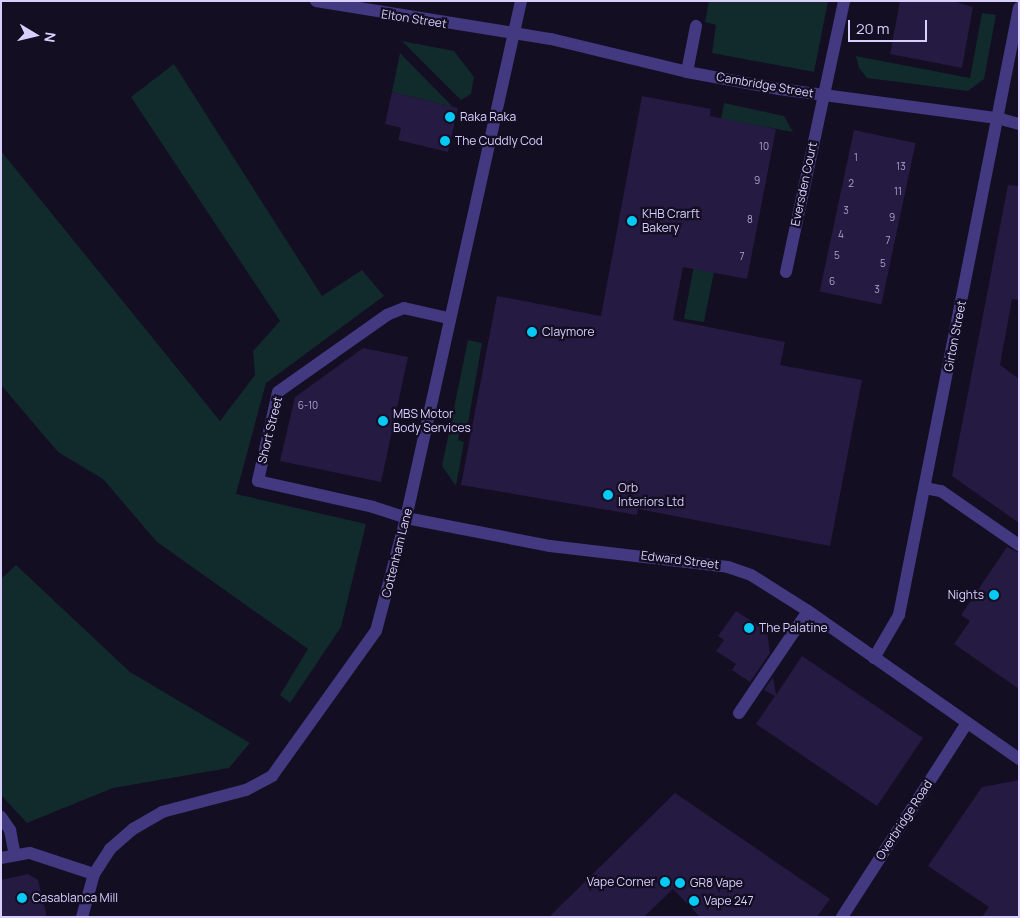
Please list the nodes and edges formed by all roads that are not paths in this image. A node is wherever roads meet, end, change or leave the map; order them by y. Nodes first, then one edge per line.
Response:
1 (316, 1) edge
2 (521, 1) edge
3 (844, 1) edge
4 (1019, 8) edge
5 (696, 26) dead end
6 (512, 34) junction
7 (687, 72) junction
8 (824, 96) junction
9 (997, 118) junction
10 (1019, 124) edge
11 (786, 272) dead end
12 (448, 318) junction
13 (925, 488) junction
14 (406, 518) junction
15 (1019, 546) edge
16 (808, 611) junction
17 (874, 658) junction
18 (739, 713) dead end
19 (967, 723) junction
20 (1019, 759) edge
21 (1, 817) edge
22 (15, 855) junction
23 (1, 858) edge
24 (94, 874) junction
25 (82, 917) edge
26 (842, 917) edge

1 - 6 street, Elton Street
2 - 6 street, Cottenham Lane
3 - 8 street, Eversden Court
4 - 9 street, Girton Street
5 - 7 street
6 - 7 street, Cambridge Street
6 - 12 street, Cottenham Lane
7 - 8 street, Cambridge Street
8 - 9 street, Cambridge Street
8 - 11 street, Eversden Court
9 - 10 street, Cambridge Street
9 - 13 street, Girton Street
12 - 14 street, Cottenham Lane
12 - 14 street, Short Street
13 - 15 street
13 - 17 street, Girton Street
14 - 16 street, Edward Street
14 - 24 street, Cottenham Lane
16 - 17 street, Edward Street
16 - 18 street
17 - 19 street, Edward Street
19 - 20 street, Edward Street
19 - 26 street, Overbridge Road
21 - 22 street
22 - 23 street
22 - 24 street
24 - 25 street

